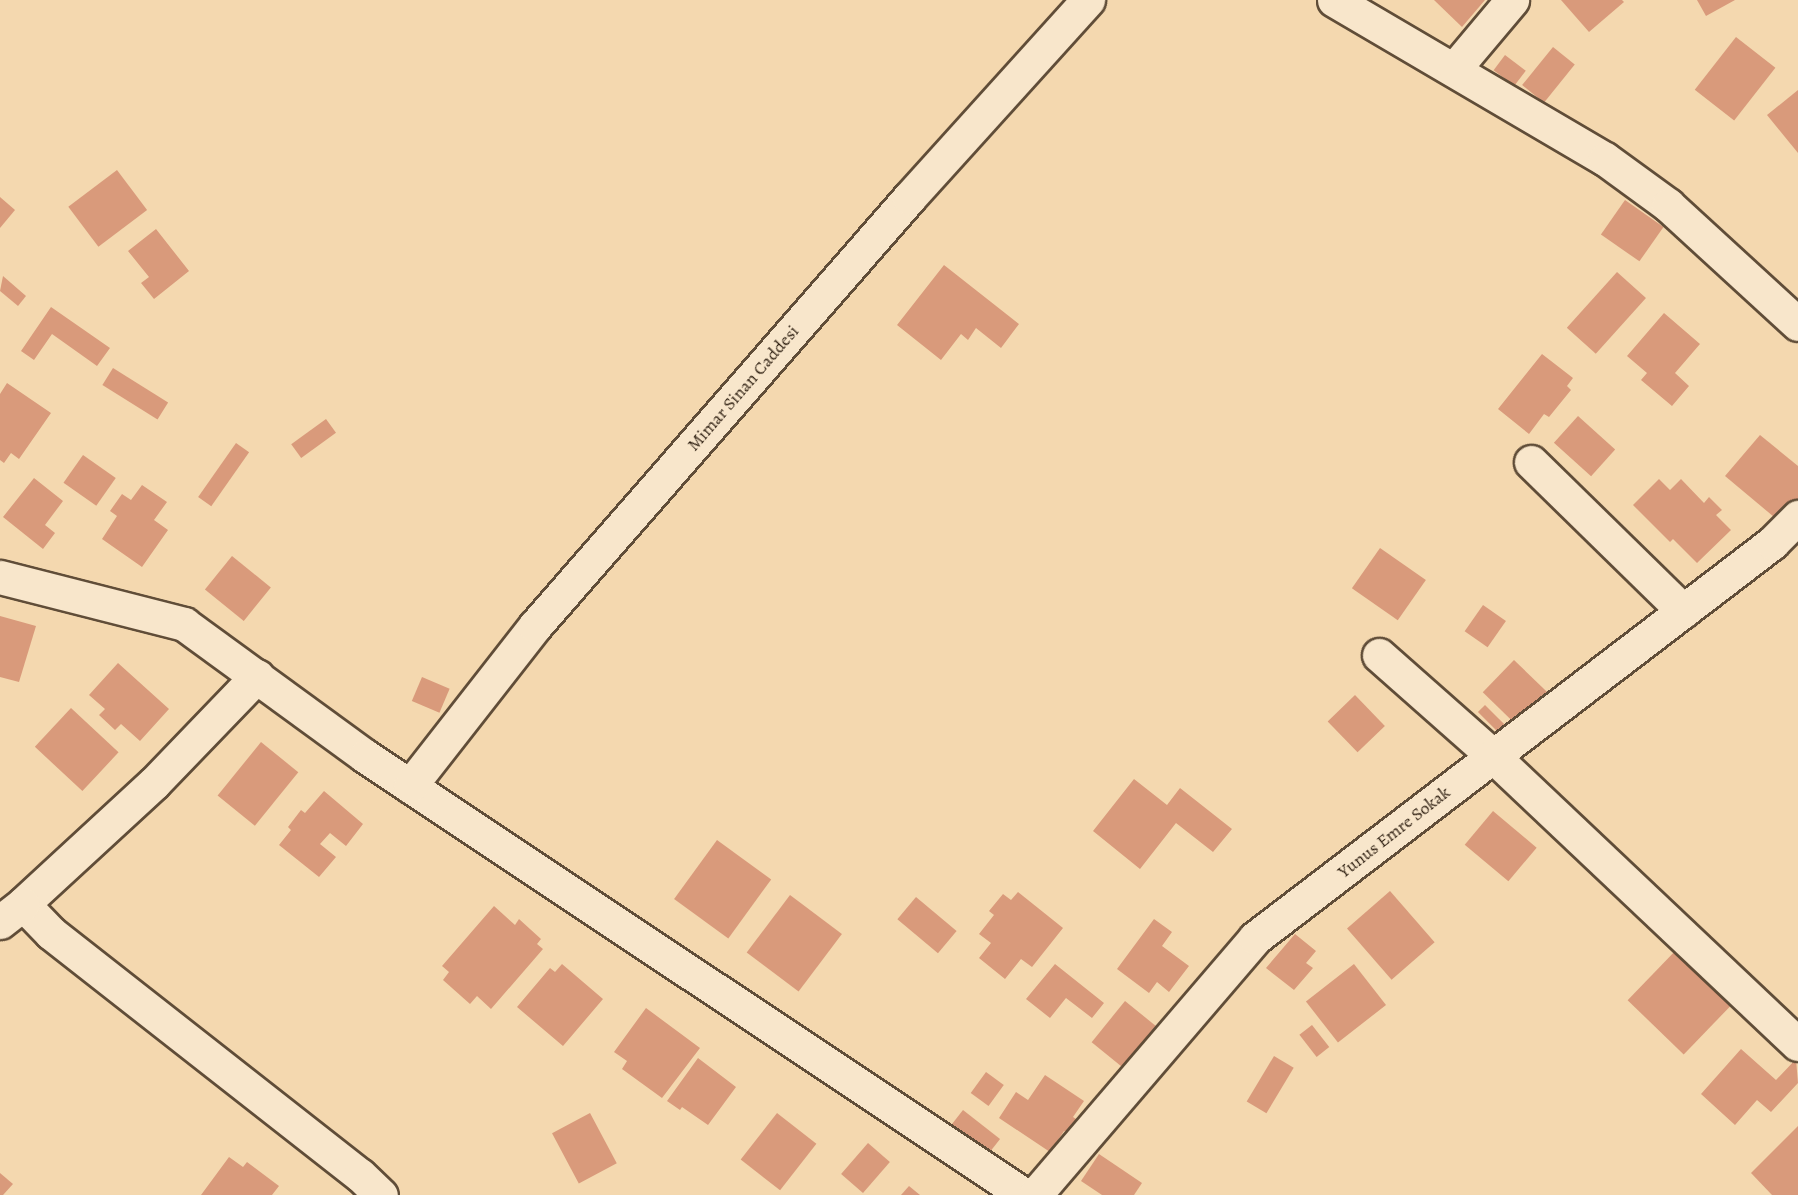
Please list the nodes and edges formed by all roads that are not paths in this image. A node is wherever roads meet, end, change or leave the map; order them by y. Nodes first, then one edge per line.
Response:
1 (1088, 0) edge
2 (1334, 0) edge
3 (1512, 0) edge
4 (1455, 68) junction
5 (1798, 324) edge
6 (1531, 462) dead end
7 (1798, 517) edge
8 (0, 577) edge
9 (1683, 611) junction
10 (1379, 655) dead end
11 (257, 676) junction
12 (1493, 756) junction
13 (410, 786) junction
14 (12, 913) edge
15 (1798, 1044) edge
16 (381, 1195) edge
17 (1024, 1195) edge
18 (1035, 1195) edge

1 - 13 street, Mimar Sinan Caddesi
2 - 4 street
3 - 4 street
4 - 5 street
6 - 9 street
7 - 9 street, Yunus Emre Sokak
8 - 11 street
9 - 12 street, Yunus Emre Sokak
10 - 12 street
11 - 13 street
11 - 14 street
12 - 15 street
12 - 18 street, Yunus Emre Sokak
13 - 17 street
14 - 16 street

